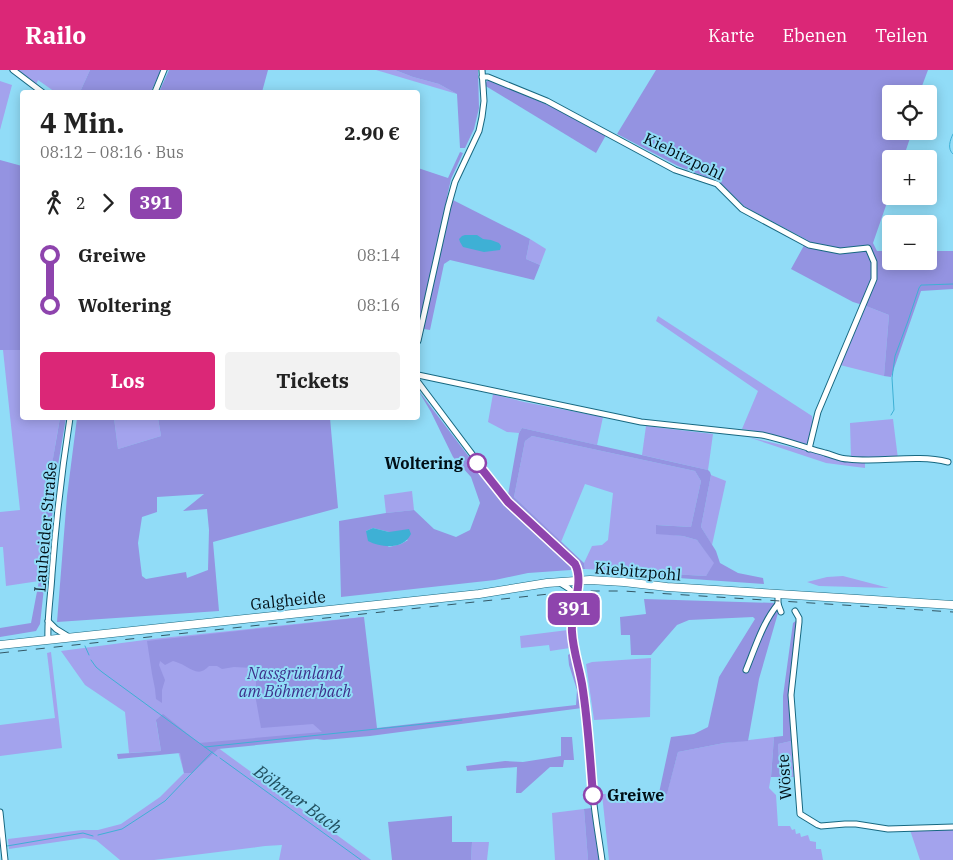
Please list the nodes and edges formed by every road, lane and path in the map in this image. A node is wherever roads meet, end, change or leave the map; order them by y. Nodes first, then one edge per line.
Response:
1 (13, 70) edge
2 (164, 70) edge
3 (482, 70) edge
4 (482, 77) junction
5 (39, 90) edge
6 (156, 90) edge
7 (420, 332) edge
8 (420, 375) edge
9 (420, 385) edge
10 (70, 420) edge
11 (809, 449) junction
12 (948, 462) dead end
13 (578, 580) junction
14 (558, 582) junction
15 (778, 594) junction
16 (576, 597) junction
17 (778, 604) junction
18 (953, 605) edge
19 (795, 611) dead end
20 (781, 612) dead end
21 (48, 621) junction
22 (69, 637) junction
23 (48, 639) junction
24 (0, 645) edge
25 (746, 670) dead end
26 (0, 812) edge
27 (953, 827) edge
28 (5, 860) edge
29 (602, 860) edge

1 - 5 street
2 - 6 street
3 - 4 street
4 - 7 street
4 - 11 street, Kiebitzpohl
8 - 11 street
9 - 13 street, Kiebitzpohl
10 - 21 street, Lauheider Straße
11 - 12 street
13 - 14 main road, Galgheide
13 - 15 main road, Kiebitzpohl
13 - 16 street
14 - 16 street
14 - 22 main road, Galgheide
15 - 17 street
15 - 18 main road, Kiebitzpohl
16 - 29 street
17 - 20 street
17 - 25 street
19 - 27 street, Wöste
21 - 22 street
21 - 23 street, Lauheider Straße
22 - 23 main road, Galgheide
23 - 24 main road, Galgheide
26 - 28 street

